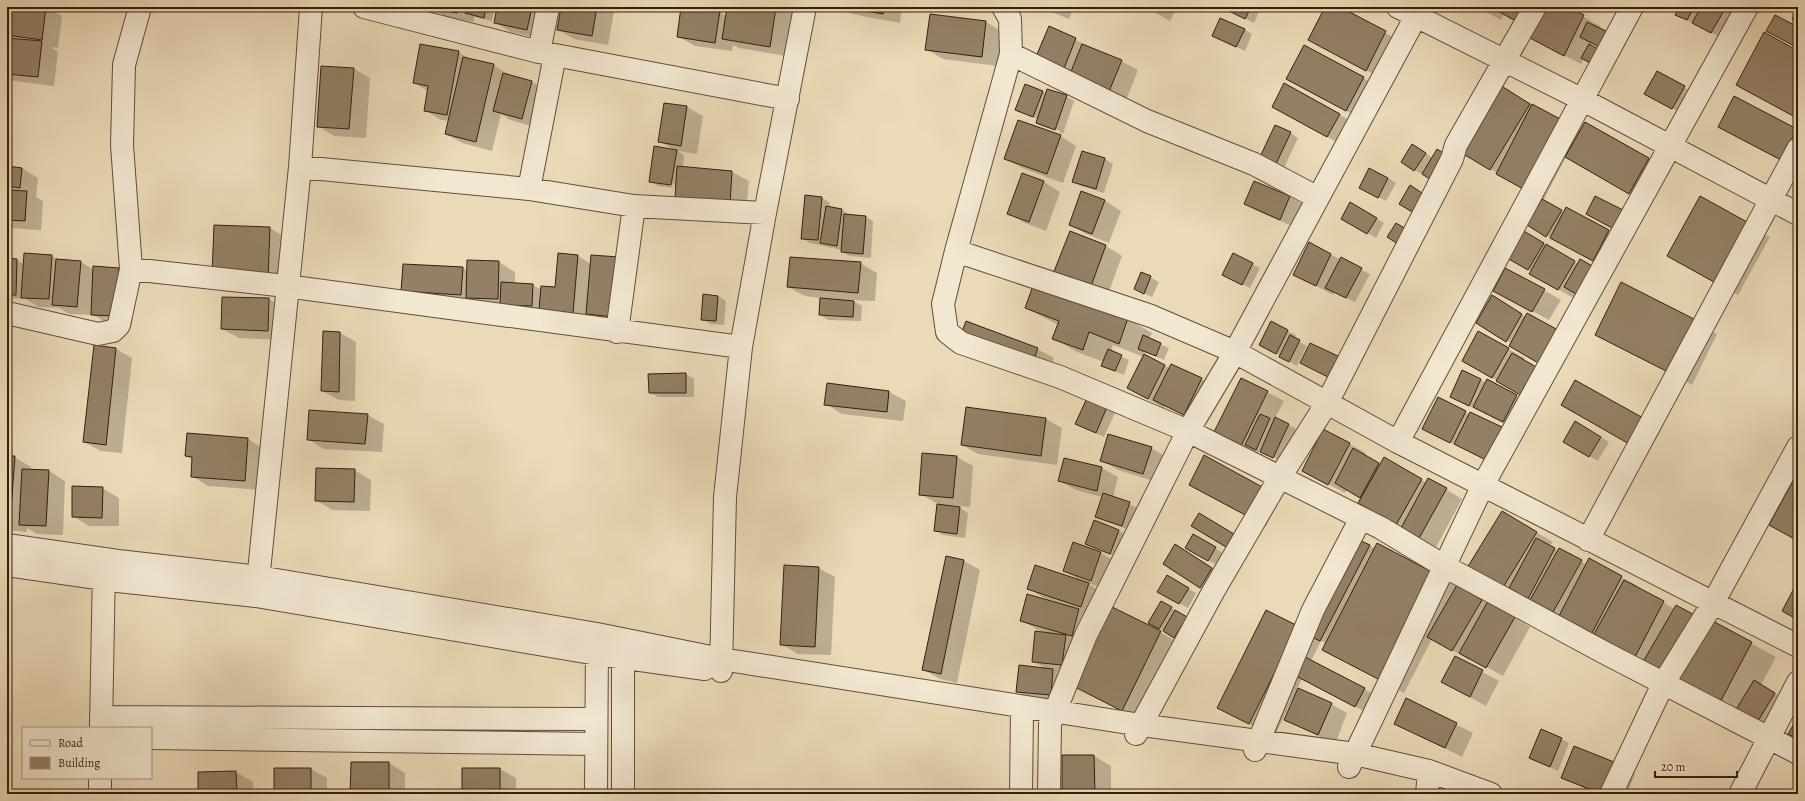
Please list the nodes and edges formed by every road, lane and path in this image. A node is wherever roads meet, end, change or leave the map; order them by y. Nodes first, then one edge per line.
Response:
1 (140, 7) edge
2 (311, 7) edge
3 (364, 7) edge
4 (548, 7) edge
5 (805, 7) edge
6 (1003, 7) edge
7 (1535, 7) edge
8 (1632, 7) edge
9 (1747, 7) edge
10 (1412, 10) edge
11 (547, 53) junction
12 (1011, 54) junction
13 (1505, 60) junction
14 (788, 99) junction
15 (1583, 100) junction
16 (1670, 146) junction
17 (1798, 149) edge
18 (300, 167) junction
19 (529, 189) junction
20 (1318, 198) junction
21 (1771, 200) junction
22 (634, 206) junction
23 (765, 213) junction
24 (1798, 214) edge
25 (956, 251) junction
26 (131, 269) junction
27 (286, 286) junction
28 (7, 312) edge
29 (617, 332) junction
30 (741, 347) junction
31 (1235, 352) junction
32 (1327, 403) junction
33 (1188, 431) junction
34 (1398, 442) junction
35 (1798, 447) edge
36 (1280, 478) junction
37 (1483, 485) junction
38 (1361, 518) junction
39 (1588, 540) junction
40 (7, 545) edge
41 (7, 565) edge
42 (1444, 566) junction
43 (110, 570) junction
44 (258, 587) junction
45 (1713, 603) junction
46 (597, 644) junction
47 (1798, 646) edge
48 (623, 648) junction
49 (721, 665) junction
50 (1798, 682) edge
51 (1663, 684) junction
52 (1021, 713) junction
53 (1053, 718) junction
54 (596, 719) junction
55 (108, 722) edge
56 (1139, 730) junction
57 (152, 738) edge
58 (1768, 738) junction
59 (596, 744) junction
60 (1257, 745) junction
61 (1798, 754) edge
62 (1352, 761) junction
63 (100, 779) edge
64 (115, 779) edge
65 (1428, 783) edge
66 (100, 794) edge
67 (115, 794) edge
68 (596, 794) edge
69 (623, 794) edge
70 (1021, 794) edge
71 (1049, 794) edge
72 (1457, 794) edge
73 (1491, 794) edge
74 (1611, 794) edge
75 (1740, 794) edge

1 - 26 street
2 - 18 street
3 - 11 street
4 - 11 street
5 - 14 street
6 - 12 street
7 - 13 street
8 - 15 street
9 - 16 street
10 - 13 street
10 - 20 street
11 - 14 street
11 - 19 street
12 - 20 street
12 - 25 street
13 - 15 street
13 - 32 street
14 - 23 street
15 - 16 street
15 - 34 street
16 - 21 street
16 - 37 street
17 - 21 street
18 - 19 street
18 - 27 street
19 - 22 street
20 - 31 street
21 - 24 street
21 - 39 street
22 - 23 street
22 - 29 street
23 - 30 street
25 - 31 street
25 - 33 street
26 - 27 street
26 - 28 street
27 - 29 street
27 - 44 street
29 - 30 street
30 - 49 street
31 - 32 street
31 - 33 street
32 - 34 street
32 - 36 street
33 - 36 street
33 - 53 street
34 - 37 street
35 - 45 street
36 - 38 street
36 - 56 street
37 - 39 street
37 - 42 street
38 - 42 street
38 - 60 street
39 - 45 street
40 - 43 street
41 - 43 street
42 - 51 street
42 - 62 street
43 - 44 street
43 - 55 street
44 - 46 street
45 - 47 street
45 - 51 street
46 - 48 street
46 - 54 street
48 - 49 street
48 - 69 street
49 - 52 street
50 - 58 street
51 - 58 street
51 - 74 street
52 - 53 street
52 - 70 street
53 - 56 street
53 - 71 street
54 - 55 street
54 - 59 street
56 - 60 street
57 - 59 street
58 - 61 street
58 - 75 street
59 - 68 street
60 - 62 street
62 - 65 street
63 - 66 street
64 - 67 street
65 - 72 street
65 - 73 street

